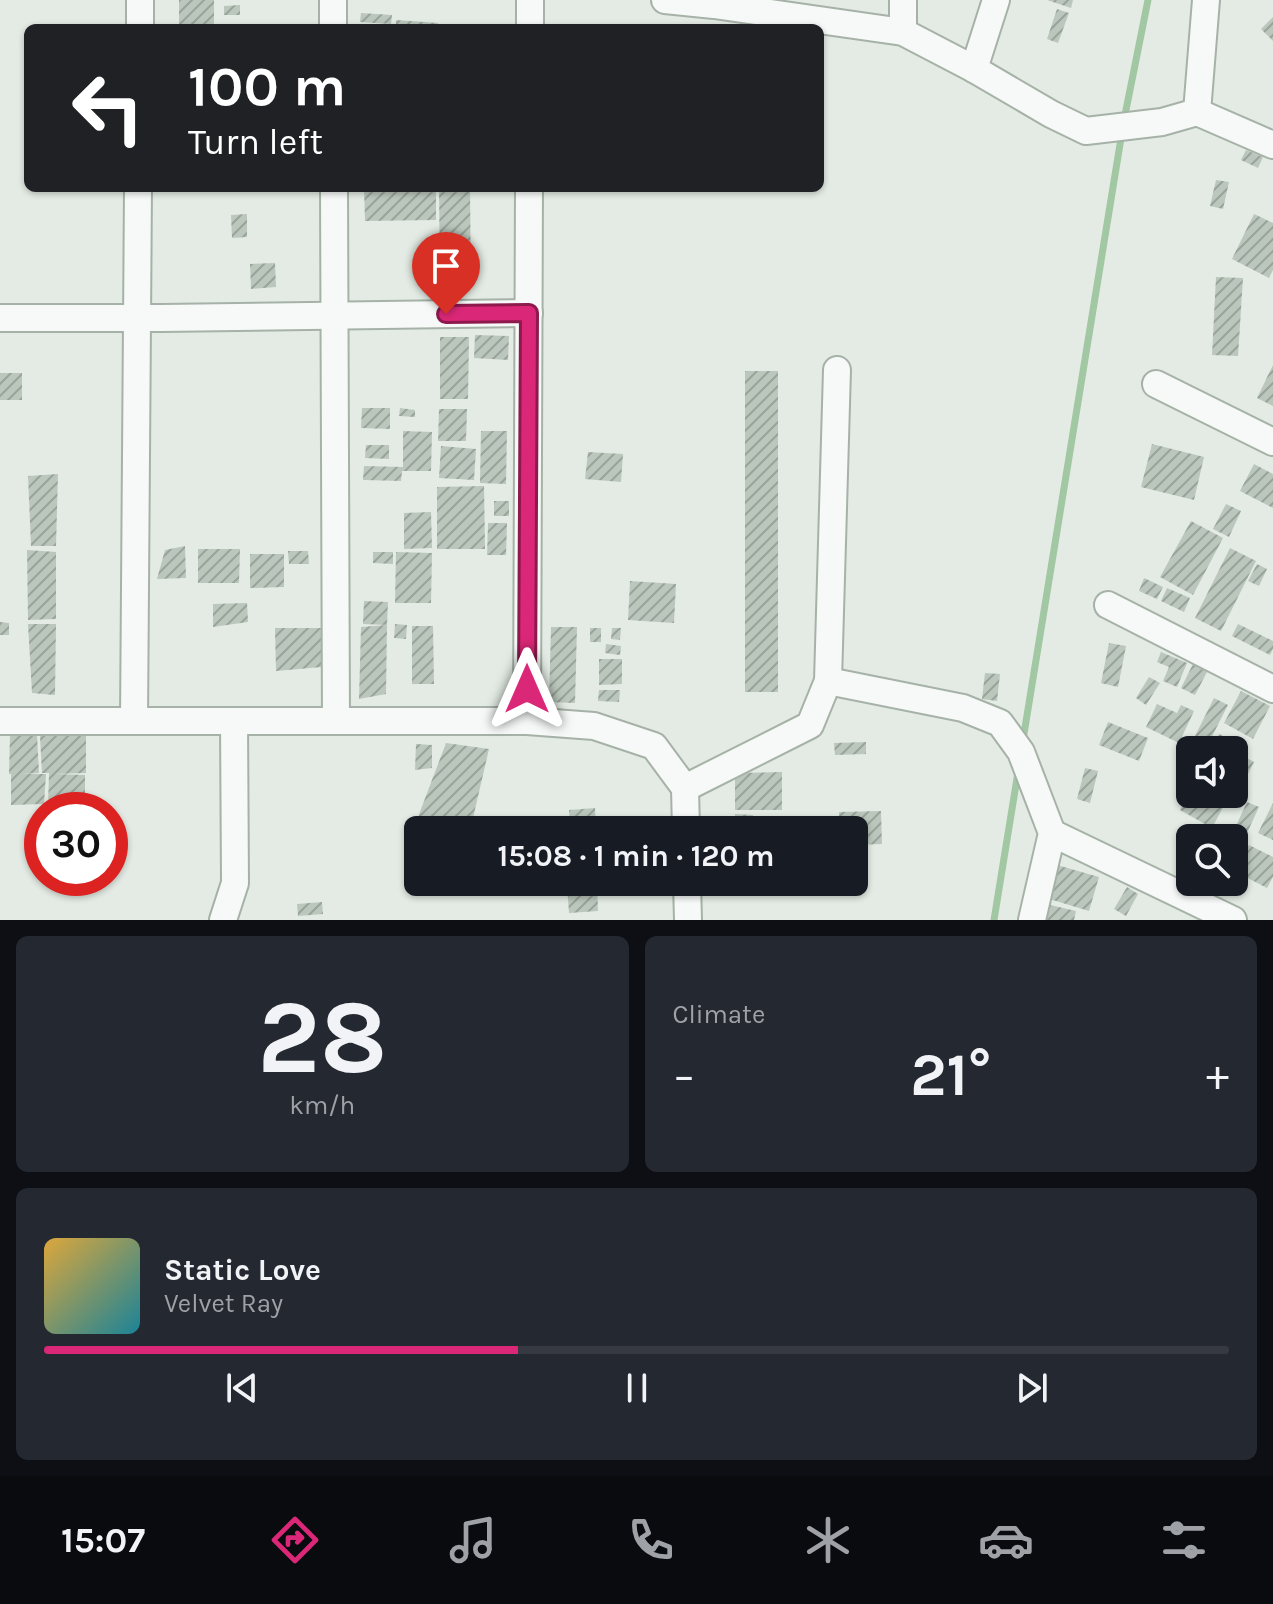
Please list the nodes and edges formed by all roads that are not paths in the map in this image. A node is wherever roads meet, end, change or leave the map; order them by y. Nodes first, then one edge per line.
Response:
1 (140, 0) edge
2 (333, 0) edge
3 (530, 0) edge
4 (665, 0) edge
5 (903, 0) edge
6 (996, 0) edge
7 (1206, 0) edge
8 (714, 2) edge
9 (140, 24) edge
10 (333, 24) edge
11 (530, 24) edge
12 (903, 32) junction
13 (974, 69) junction
14 (1197, 112) junction
15 (1273, 145) edge
16 (138, 192) edge
17 (334, 192) edge
18 (529, 192) edge
19 (529, 313) junction
20 (335, 315) junction
21 (0, 318) edge
22 (137, 318) junction
23 (837, 370) dead end
24 (1156, 384) dead end
25 (1273, 442) edge
26 (1108, 605) dead end
27 (828, 681) junction
28 (1273, 689) edge
29 (0, 721) edge
30 (134, 721) junction
31 (234, 721) junction
32 (336, 721) junction
33 (527, 721) junction
34 (685, 788) junction
35 (686, 816) edge
36 (1052, 833) junction
37 (687, 896) edge
38 (223, 920) edge
39 (688, 920) edge
40 (1032, 920) edge
41 (1233, 920) edge

1 - 9 street
2 - 10 street
3 - 11 street
4 - 8 street
5 - 12 street
6 - 13 street
7 - 14 street
8 - 12 street
12 - 13 street
13 - 14 street
14 - 15 street
16 - 22 street
17 - 20 street
18 - 19 street
19 - 20 street
19 - 33 street
20 - 22 street
20 - 32 street
21 - 22 street
22 - 30 street
23 - 27 street
24 - 25 street
26 - 28 street
27 - 34 street
27 - 36 street
29 - 30 street
30 - 31 street
31 - 32 street
31 - 38 street
32 - 33 street
33 - 34 street
34 - 35 street
36 - 40 street
36 - 41 street
37 - 39 street

